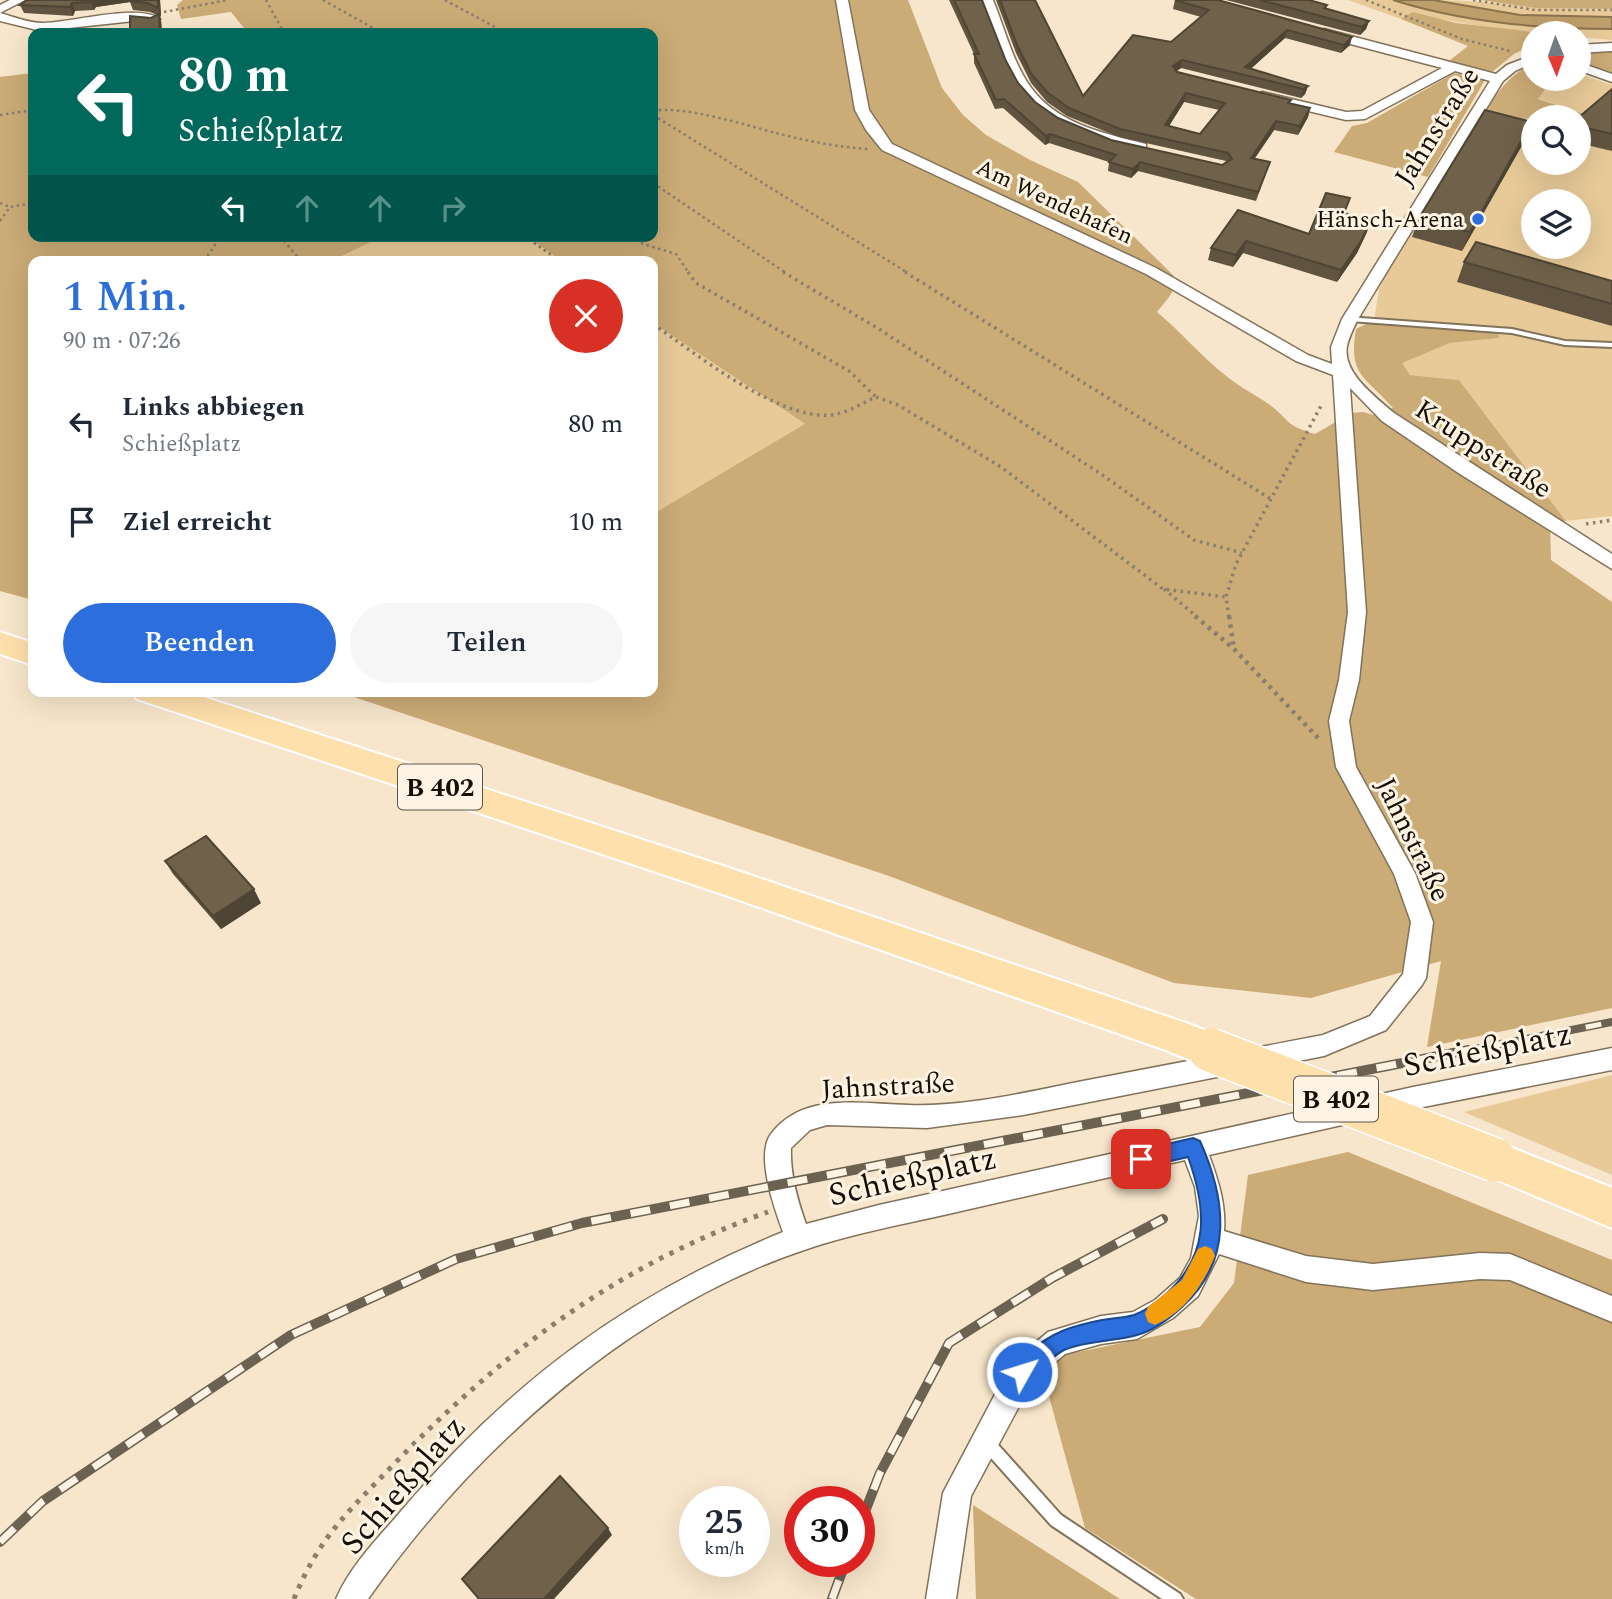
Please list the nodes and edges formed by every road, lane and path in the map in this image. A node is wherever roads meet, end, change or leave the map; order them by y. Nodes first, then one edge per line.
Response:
1 (19, 0) edge
2 (228, 0) edge
3 (266, 0) edge
4 (323, 0) edge
5 (446, 0) edge
6 (842, 0) edge
7 (987, 0) edge
8 (1366, 0) edge
9 (1473, 0) edge
10 (1501, 2) edge
11 (0, 10) edge
12 (1612, 10) edge
13 (0, 18) edge
14 (154, 19) joint
15 (281, 28) edge
16 (374, 28) edge
17 (497, 28) edge
18 (1307, 29) edge
19 (1612, 47) edge
20 (1591, 48) edge
21 (1513, 51) dead end
22 (1521, 64) edge
23 (1452, 68) junction
24 (1591, 71) edge
25 (1612, 78) edge
26 (1498, 79) junction
27 (1244, 91) edge
28 (28, 111) edge
29 (658, 112) edge
30 (0, 115) edge
31 (658, 116) edge
32 (893, 150) junction
33 (1153, 150) edge
34 (658, 187) edge
35 (0, 203) edge
36 (28, 204) edge
37 (10, 207) junction
38 (0, 221) edge
39 (285, 242) edge
40 (533, 242) edge
41 (640, 242) edge
42 (297, 256) edge
43 (553, 256) edge
44 (1350, 319) junction
45 (658, 327) edge
46 (1612, 345) edge
47 (1339, 369) junction
48 (876, 397) junction
49 (1271, 499) junction
50 (1242, 553) junction
51 (1612, 563) edge
52 (1163, 589) junction
53 (1226, 597) junction
54 (0, 643) edge
55 (1234, 649) junction
56 (28, 652) edge
57 (166, 697) edge
58 (1346, 767) junction
59 (1612, 1059) edge
60 (1193, 1147) junction
61 (787, 1206) junction
62 (1612, 1209) edge
63 (798, 1239) junction
64 (1210, 1239) junction
65 (1612, 1309) edge
66 (985, 1441) junction
67 (294, 1599) edge
68 (351, 1599) edge
69 (942, 1599) edge
70 (1175, 1599) edge

1 - 11 street
2 - 14 path
3 - 15 path
4 - 16 path
5 - 17 path
6 - 32 street, Am Wendehafen
7 - 33 street
8 - 21 path
9 - 10 path
10 - 12 path
13 - 14 street
18 - 23 street
19 - 20 street
22 - 26 street, Jahnstraße
23 - 26 street
23 - 27 street
24 - 25 street
26 - 44 street, Jahnstraße
28 - 30 path
29 - 32 path
31 - 49 path
32 - 47 street, Am Wendehafen
34 - 50 path
35 - 37 path
36 - 37 path
37 - 38 path
39 - 42 path
40 - 43 path
41 - 48 path
44 - 46 lane
44 - 47 street, Jahnstraße
45 - 48 path
47 - 49 path
47 - 51 street, Kruppstraße
47 - 58 street, Jahnstraße
48 - 52 path
49 - 50 path
50 - 53 path
52 - 53 path
52 - 55 path
53 - 55 path
54 - 56 main road
55 - 58 path
57 - 62 main road, B 402, bridge
58 - 61 street, Jahnstraße
59 - 60 street, Schießplatz
60 - 63 street, Schießplatz
60 - 64 street
61 - 63 street, Jahnstraße
61 - 67 path
63 - 68 street, Schießplatz
64 - 65 street
64 - 66 street
66 - 69 street
66 - 70 lane

